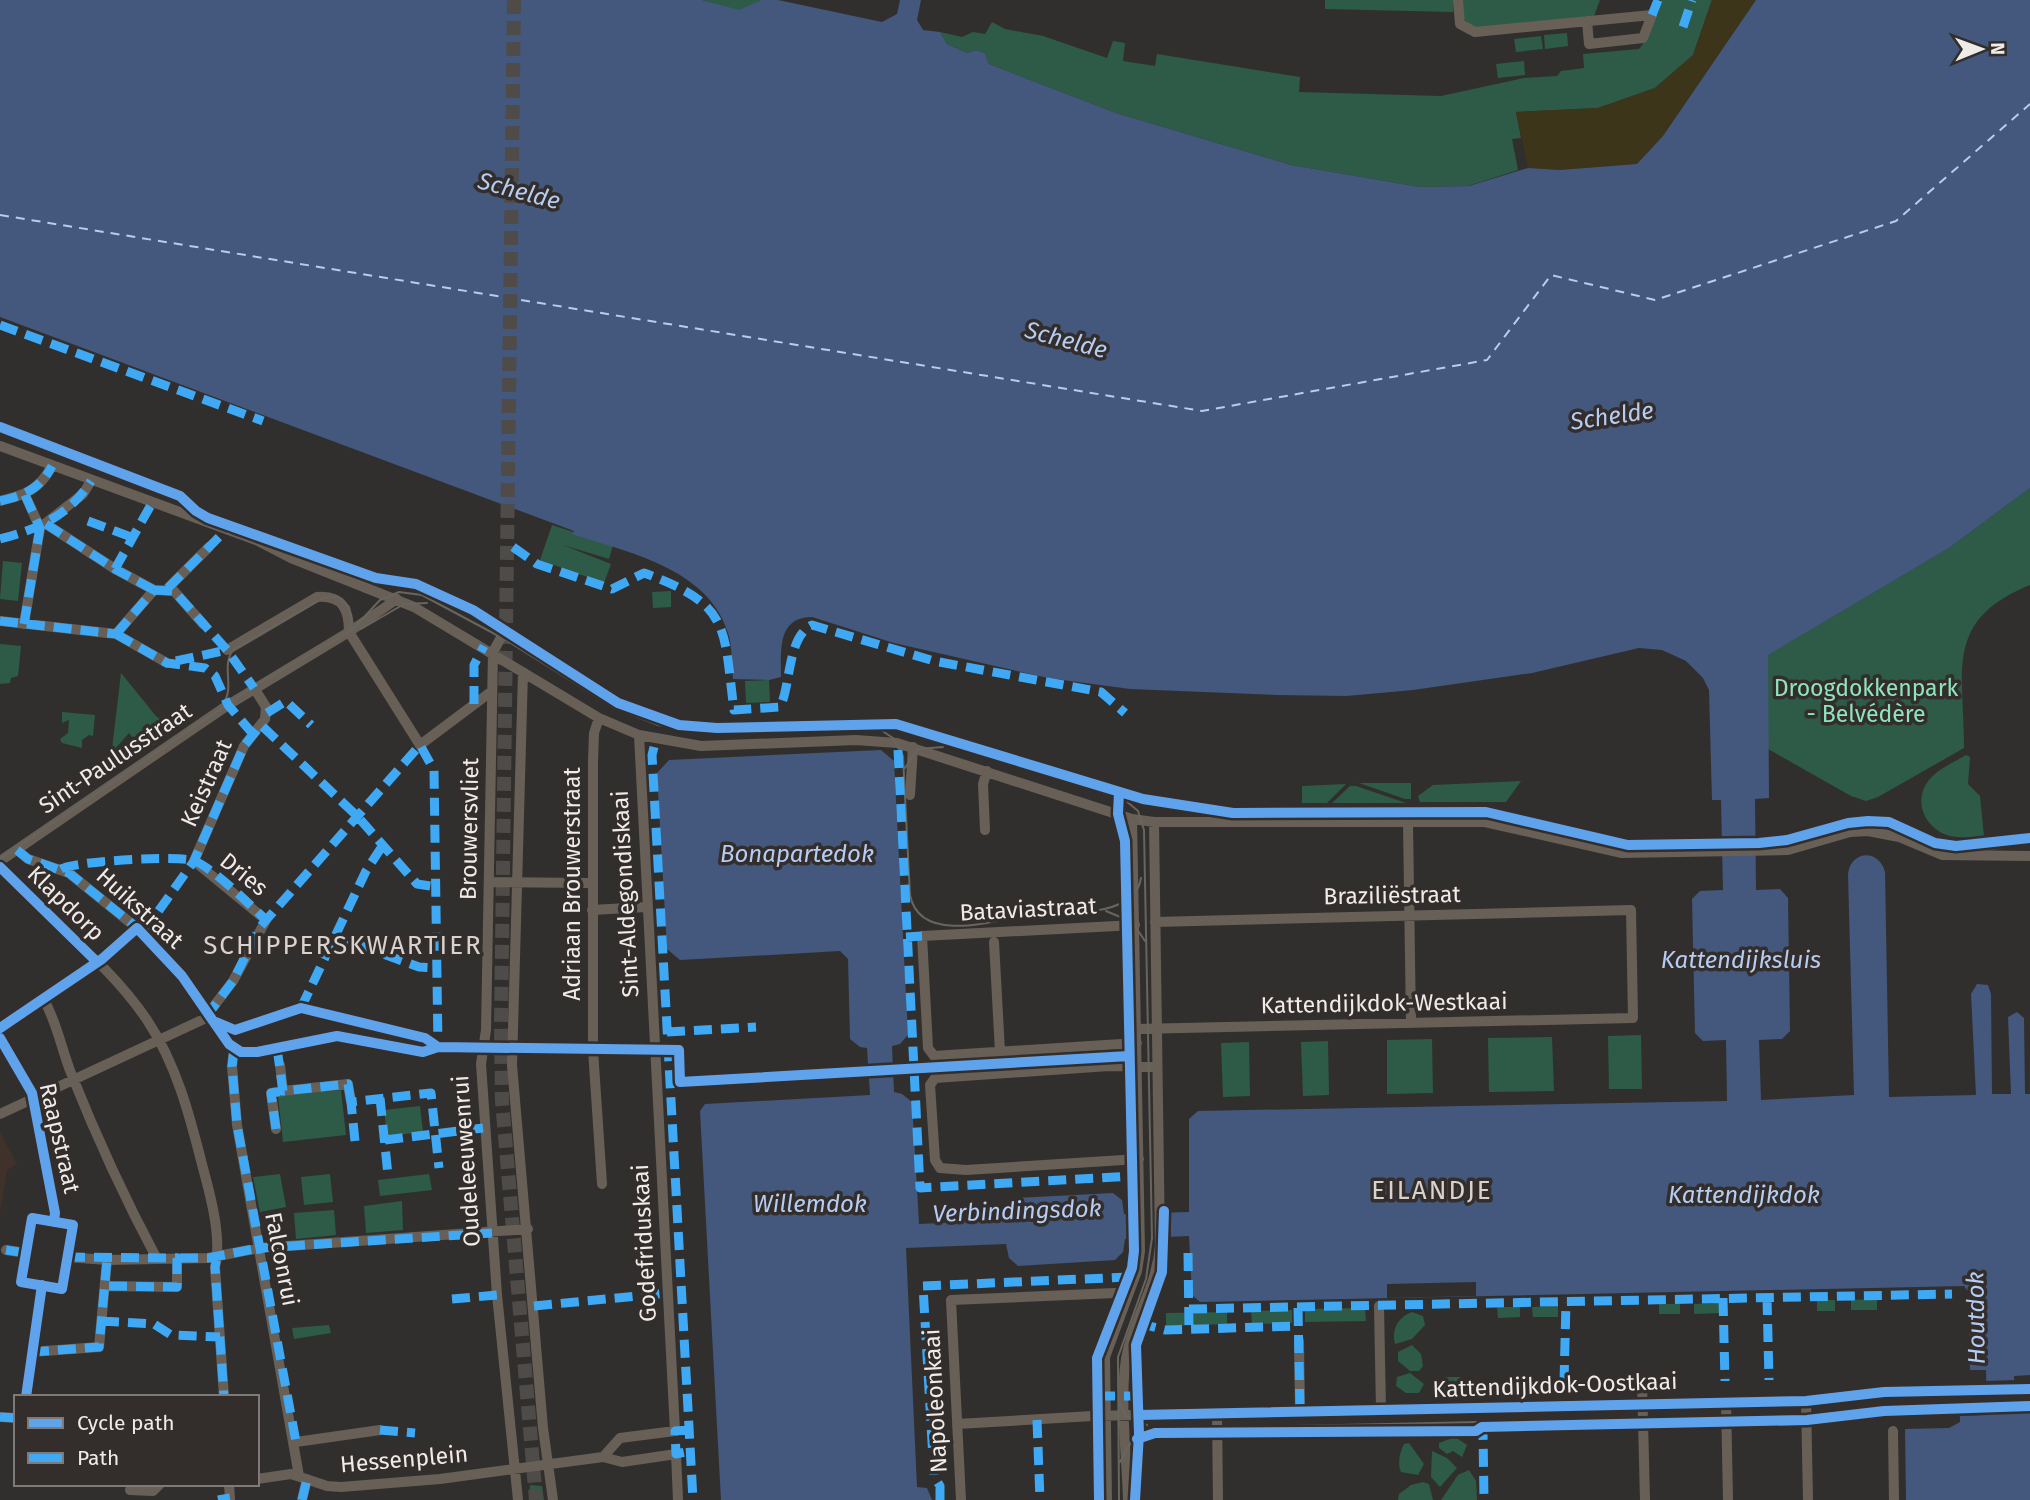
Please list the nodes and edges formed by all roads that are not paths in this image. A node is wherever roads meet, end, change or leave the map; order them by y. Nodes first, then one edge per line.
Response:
1 (1458, 0) edge
2 (1587, 21) junction
3 (0, 446) edge
4 (52, 467) junction
5 (91, 481) junction
6 (24, 495) junction
7 (0, 501) edge
8 (43, 526) junction
9 (209, 547) dead end
10 (168, 589) junction
11 (154, 590) junction
12 (397, 598) junction
13 (0, 621) edge
14 (24, 624) junction
15 (203, 624) dead end
16 (349, 632) junction
17 (504, 632) dead end
18 (116, 634) junction
19 (228, 650) dead end
20 (493, 652) junction
21 (167, 663) dead end
22 (523, 672) junction
23 (254, 688) junction
24 (492, 691) junction
25 (599, 718) junction
26 (639, 735) junction
27 (913, 747) junction
28 (987, 771) junction
29 (910, 795) dead end
30 (1132, 819) junction
31 (1154, 822) junction
32 (1408, 823) junction
33 (985, 830) dead end
34 (17, 850) junction
35 (2030, 856) edge
36 (0, 861) edge
37 (194, 861) joint
38 (3, 871) edge
39 (489, 882) junction
40 (520, 882) junction
41 (592, 883) junction
42 (646, 906) junction
43 (592, 910) junction
44 (1408, 915) junction
45 (1155, 922) junction
46 (1135, 925) junction
47 (994, 942) dead end
48 (97, 962) junction
49 (43, 998) junction
50 (213, 1018) junction
51 (1633, 1018) joint
52 (1411, 1023) junction
53 (0, 1028) edge
54 (1156, 1028) junction
55 (1137, 1029) junction
56 (0, 1038) edge
57 (159, 1041) junction
58 (1137, 1044) junction
59 (438, 1046) junction
60 (483, 1048) junction
61 (514, 1048) junction
62 (234, 1049) junction
63 (593, 1050) junction
64 (654, 1052) junction
65 (1000, 1052) junction
66 (278, 1057) junction
67 (1137, 1067) junction
68 (1157, 1068) junction
69 (74, 1080) junction
70 (283, 1091) junction
71 (34, 1100) junction
72 (351, 1102) dead end
73 (0, 1114) edge
74 (276, 1129) dead end
75 (1139, 1159) junction
76 (602, 1184) dead end
77 (54, 1217) junction
78 (528, 1230) junction
79 (492, 1233) junction
80 (259, 1248) junction
81 (6, 1251) dead end
82 (26, 1253) junction
83 (218, 1256) junction
84 (67, 1257) junction
85 (179, 1258) junction
86 (157, 1259) junction
87 (107, 1260) junction
88 (105, 1286) junction
89 (41, 1291) junction
90 (1127, 1296) junction
91 (1379, 1306) dead end
92 (1298, 1341) dead end
93 (31, 1352) junction
94 (1642, 1382) dead end
95 (2030, 1389) edge
96 (2016, 1390) dead end
97 (1985, 1391) dead end
98 (26, 1395) edge
99 (224, 1395) edge
100 (1726, 1401) junction
101 (1643, 1403) junction
102 (1806, 1406) junction
103 (1381, 1410) junction
104 (1300, 1411) junction
105 (1217, 1413) junction
106 (1105, 1416) junction
107 (1126, 1416) junction
108 (957, 1424) junction
109 (380, 1430) dead end
110 (1893, 1431) dead end
111 (296, 1441) junction
112 (603, 1457) junction
113 (549, 1466) junction
114 (514, 1470) junction
115 (303, 1478) junction
116 (259, 1479) edge
117 (158, 1486) edge
118 (130, 1490) dead end
119 (230, 1499) edge
120 (218, 1500) edge
121 (302, 1500) edge
122 (518, 1500) edge
123 (553, 1500) edge
124 (678, 1500) edge
125 (961, 1500) edge
126 (1107, 1500) edge
127 (1128, 1500) edge
128 (1218, 1500) edge
129 (1645, 1500) edge
130 (1728, 1500) edge
131 (1808, 1500) edge
132 (1894, 1500) edge

1 - 2 street
2 - 2 street
3 - 4 street
4 - 5 street
4 - 6 street
5 - 8 street
5 - 12 street
6 - 7 street
6 - 8 street
8 - 11 street
8 - 14 street
9 - 10 street
10 - 11 street
10 - 15 street
11 - 18 street
12 - 16 street, Sint-Paulusstraat
12 - 20 street
13 - 14 street
14 - 18 street
16 - 19 street
16 - 23 street, Sint-Paulusstraat
16 - 24 street
17 - 20 street
18 - 21 street
20 - 22 street
20 - 24 street, Brouwersvliet
22 - 25 street
22 - 40 street
23 - 34 street, Sint-Paulusstraat
23 - 37 street, Keistraat
24 - 39 street, Brouwersvliet
25 - 26 street
25 - 41 street, Adriaan Brouwerstraat
26 - 27 street
26 - 42 street, Sint-Aldegondiskaai
27 - 28 street
27 - 29 street
28 - 30 street
28 - 33 street
30 - 31 street
30 - 46 street
31 - 32 street
31 - 45 street
32 - 35 street
32 - 44 street
34 - 36 street, Sint-Paulusstraat
34 - 50 street, Huikstraat
37 - 50 street, Dries
38 - 48 street, Klapdorp
39 - 40 street
39 - 60 street, Brouwersvliet
40 - 41 street
40 - 61 street
41 - 43 street, Adriaan Brouwerstraat
42 - 43 street
42 - 64 street, Sint-Aldegondiskaai
43 - 63 street, Adriaan Brouwerstraat
44 - 45 street, Braziliëstraat
44 - 51 street, Braziliëstraat
44 - 52 street
45 - 54 street
46 - 55 street
46 - 65 street, Bataviastraat
47 - 65 street
48 - 49 street
48 - 57 street, Klapdorp
49 - 53 street
49 - 69 street
50 - 57 street
50 - 59 street
50 - 62 street, Huikstraat
51 - 52 street, Kattendijkdok-Westkaai
52 - 54 street, Kattendijkdok-Westkaai
54 - 55 street, Kattendijkdok-Westkaai
54 - 68 street
55 - 58 street
56 - 71 street, Raapstraat
57 - 69 street
57 - 83 street, Klapdorp
58 - 65 street
58 - 67 street
59 - 60 street
59 - 66 street
60 - 79 street, Oudeleeuwenrui
61 - 63 street
61 - 78 street
62 - 66 street
62 - 80 street, Falconrui
63 - 64 street
63 - 76 street, Adriaan Brouwerstraat
64 - 112 street, Godefriduskaai
66 - 70 street
67 - 68 street
67 - 75 street
67 - 75 street
68 - 107 street
69 - 71 street
69 - 86 street
70 - 72 street
70 - 74 street
71 - 73 street
71 - 77 street, Raapstraat
75 - 90 street
77 - 82 street
77 - 84 street
78 - 79 street
78 - 113 street
79 - 80 street
79 - 114 street, Oudeleeuwenrui
80 - 83 street
80 - 111 street, Falconrui
81 - 82 street
82 - 89 street
83 - 85 street
83 - 99 street, Klapdorp
84 - 87 street
84 - 89 street
85 - 86 street
85 - 88 street
86 - 87 street
87 - 88 street
88 - 93 street
89 - 93 street
90 - 106 street
90 - 108 street, Napoleonkaai
91 - 103 street
92 - 104 street
93 - 98 street
94 - 101 street
95 - 96 street
97 - 102 street, Kattendijkdok-Oostkaai
100 - 101 street, Kattendijkdok-Oostkaai
100 - 102 street, Kattendijkdok-Oostkaai
100 - 130 street
101 - 103 street, Kattendijkdok-Oostkaai
101 - 129 street
102 - 131 street
103 - 104 street, Kattendijkdok-Oostkaai
104 - 105 street, Kattendijkdok-Oostkaai
105 - 107 street, Kattendijkdok-Oostkaai
105 - 128 street
106 - 107 street, Kattendijkdok-Oostkaai
106 - 108 street, Kattendijkdok-Oostkaai
106 - 126 street
107 - 127 street
108 - 125 street, Napoleonkaai
109 - 111 street
110 - 132 street
111 - 115 street, Falconrui
112 - 113 street, Hessenplein
112 - 124 street
113 - 114 street, Hessenplein
113 - 123 street
114 - 115 street, Hessenplein
114 - 122 street, Oudeleeuwenrui
115 - 116 street, Hessenplein
115 - 121 street, Falconrui
117 - 118 street
119 - 120 street

